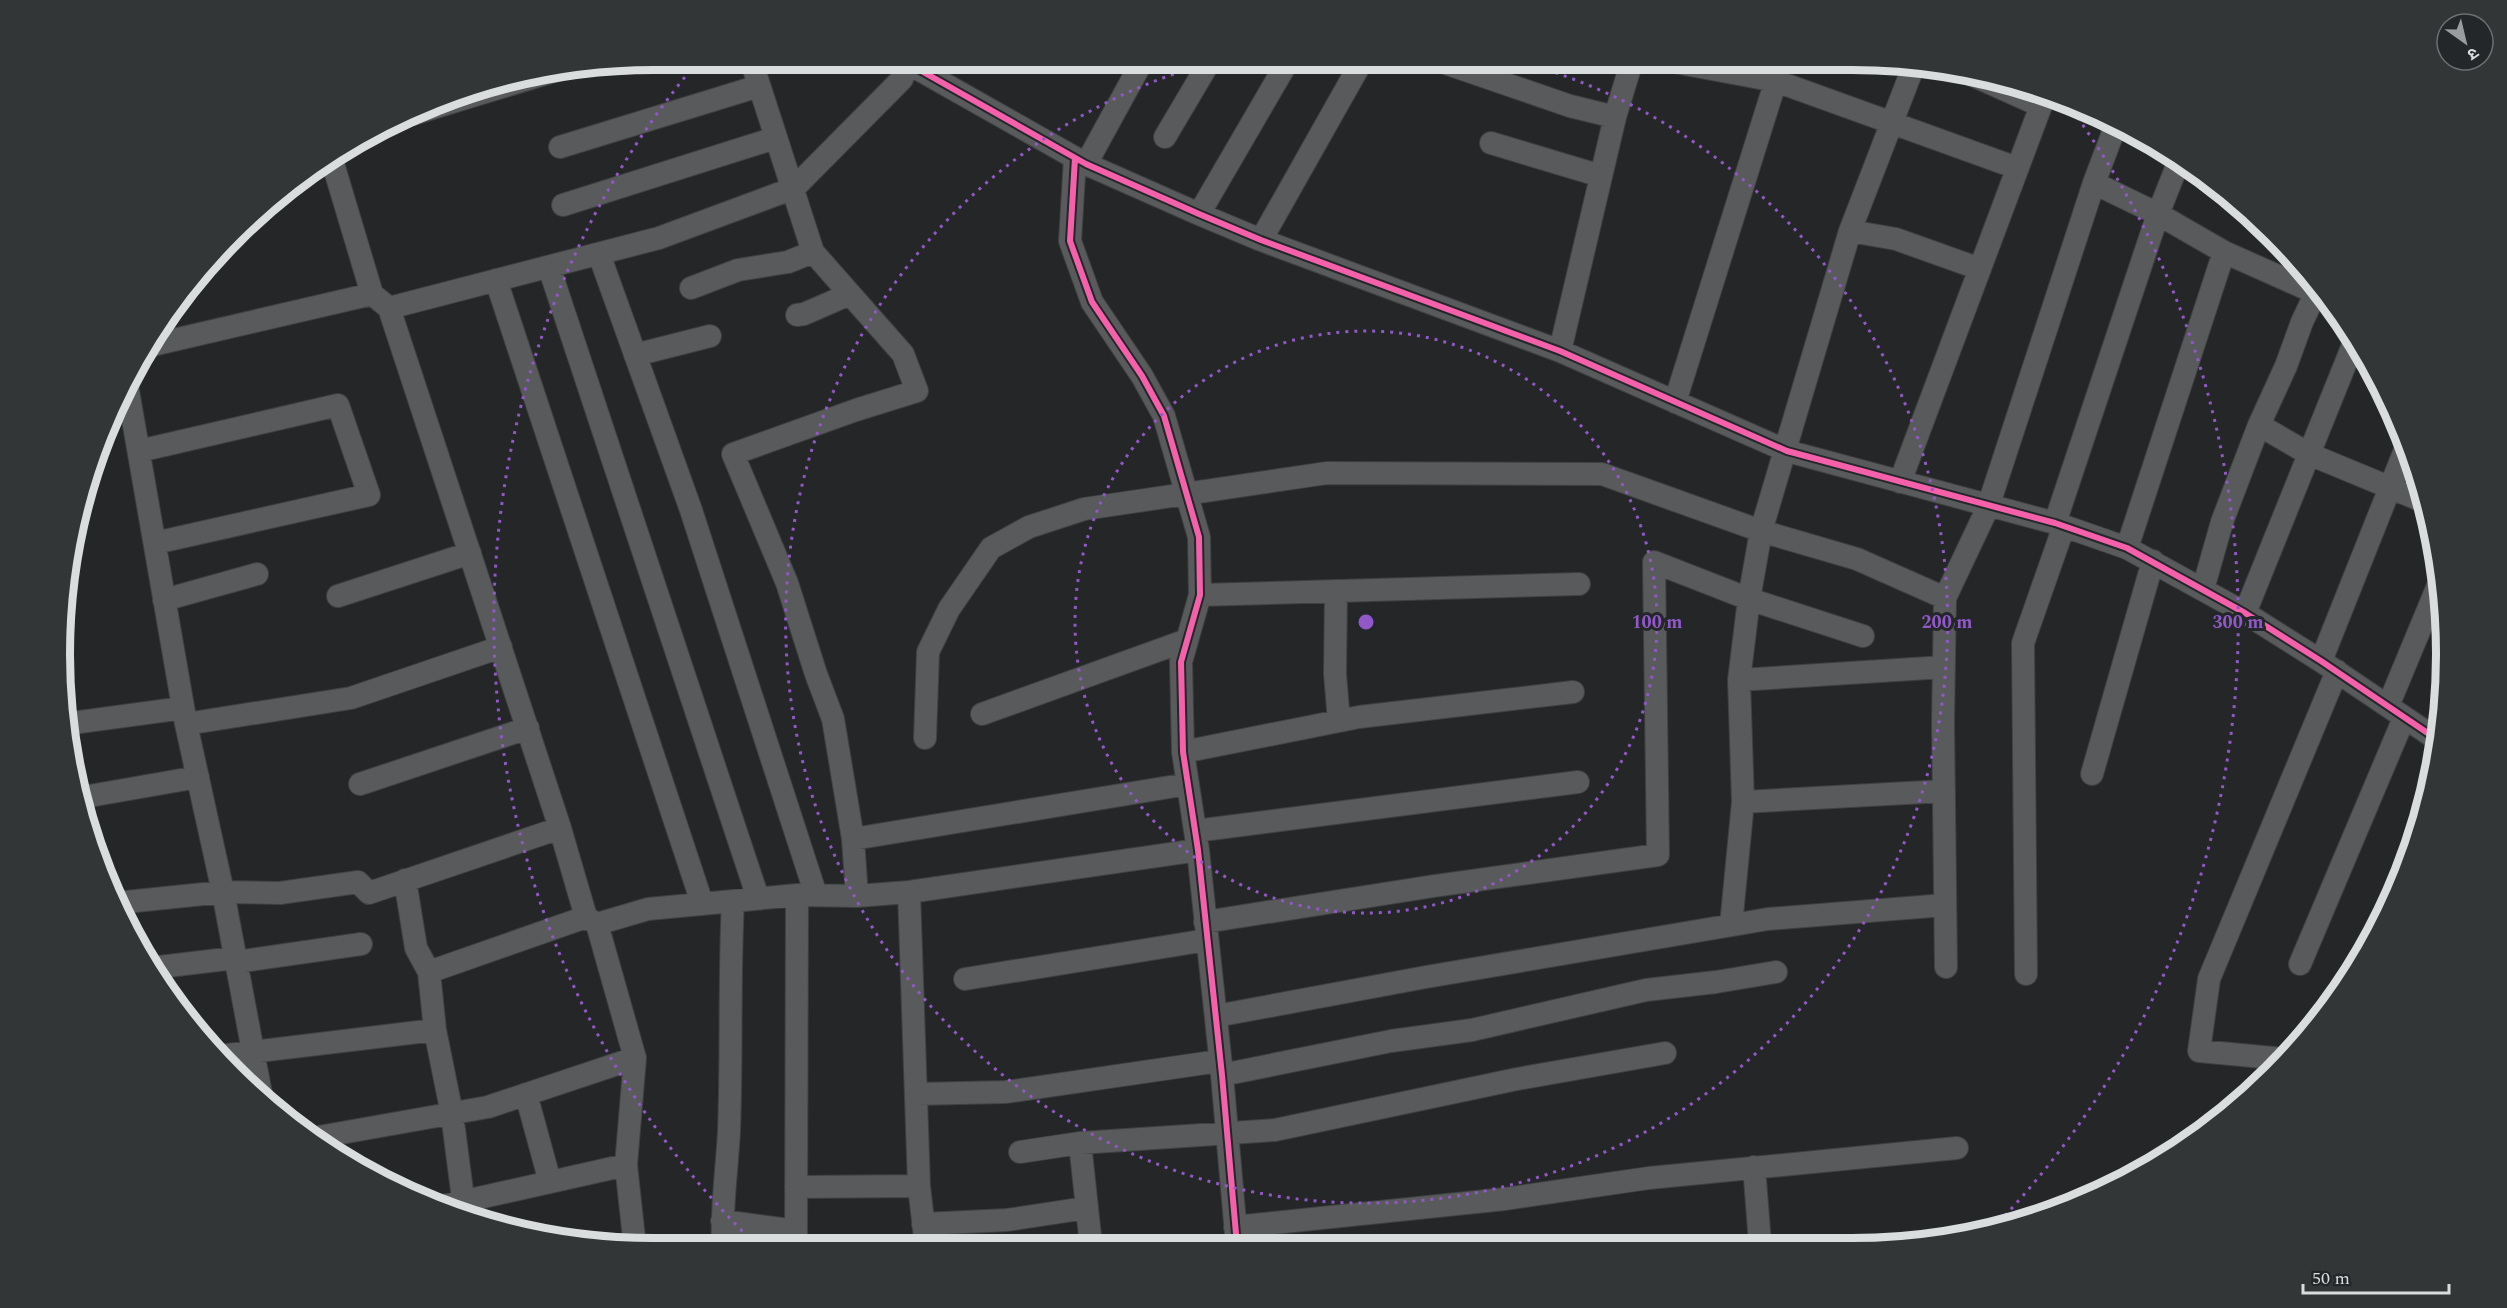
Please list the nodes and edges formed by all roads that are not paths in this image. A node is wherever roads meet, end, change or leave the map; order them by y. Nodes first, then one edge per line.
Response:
1 (754, 70) edge
2 (903, 70) edge
3 (920, 70) edge
4 (1137, 70) edge
5 (1205, 70) edge
6 (1283, 70) edge
7 (1357, 70) edge
8 (1464, 70) edge
9 (1629, 70) edge
10 (1779, 71) edge
11 (1911, 74) edge
12 (759, 86) junction
13 (2042, 102) edge
14 (1616, 117) junction
15 (1892, 122) junction
16 (2113, 132) edge
17 (1166, 137) dead end
18 (775, 138) junction
19 (1491, 143) dead end
20 (560, 147) dead end
21 (1081, 161) junction
22 (334, 166) edge
23 (2017, 168) junction
24 (2177, 169) edge
25 (1601, 176) junction
26 (2094, 183) junction
27 (794, 188) junction
28 (563, 205) dead end
29 (1199, 214) junction
30 (2158, 214) junction
31 (1850, 231) junction
32 (1261, 240) junction
33 (813, 252) junction
34 (2224, 252) junction
35 (599, 254) junction
36 (549, 267) junction
37 (1980, 269) junction
38 (496, 280) junction
39 (2305, 285) edge
40 (691, 288) dead end
41 (850, 294) junction
42 (2314, 296) edge
43 (381, 301) junction
44 (797, 315) dead end
45 (710, 336) dead end
46 (161, 344) edge
47 (2351, 350) edge
48 (1560, 351) junction
49 (635, 355) junction
50 (1676, 402) junction
51 (122, 415) edge
52 (2259, 425) junction
53 (139, 451) junction
54 (1787, 451) junction
55 (2309, 454) junction
56 (2402, 457) edge
57 (1900, 482) junction
58 (2390, 487) junction
59 (1185, 494) junction
60 (2416, 498) edge
61 (1988, 507) junction
62 (2059, 525) junction
63 (1761, 531) junction
64 (155, 543) junction
65 (2127, 548) junction
66 (470, 553) junction
67 (2153, 561) junction
68 (257, 574) dead end
69 (1579, 584) dead end
70 (2203, 589) junction
71 (1336, 591) junction
72 (1200, 595) junction
73 (338, 596) dead end
74 (1945, 598) junction
75 (1749, 599) junction
76 (164, 600) junction
77 (2434, 600) edge
78 (2245, 613) junction
79 (1863, 636) dead end
80 (1187, 640) junction
81 (501, 647) junction
82 (2329, 666) junction
83 (1944, 667) junction
84 (1739, 680) junction
85 (1573, 692) dead end
86 (2396, 712) junction
87 (982, 714) dead end
88 (184, 716) junction
89 (1339, 721) junction
90 (74, 723) edge
91 (528, 728) junction
92 (2431, 735) edge
93 (925, 738) dead end
94 (1183, 752) junction
95 (2092, 774) dead end
96 (198, 777) junction
97 (1578, 782) dead end
98 (360, 784) dead end
99 (1188, 784) junction
100 (1944, 791) junction
101 (88, 796) edge
102 (1743, 802) junction
103 (560, 828) junction
104 (854, 839) junction
105 (1196, 840) junction
106 (405, 880) junction
107 (223, 892) junction
108 (909, 892) junction
109 (806, 895) junction
110 (857, 896) junction
111 (758, 898) junction
112 (733, 901) junction
113 (126, 902) edge
114 (702, 903) junction
115 (1945, 905) junction
116 (592, 920) junction
117 (1731, 925) junction
118 (1206, 931) junction
119 (361, 944) dead end
120 (235, 960) junction
121 (2300, 964) dead end
122 (162, 967) edge
123 (1946, 967) dead end
124 (429, 972) junction
125 (1776, 972) dead end
126 (2025, 974) dead end
127 (965, 979) dead end
128 (1216, 1016) junction
129 (435, 1030) junction
130 (252, 1052) junction
131 (1665, 1053) dead end
132 (230, 1055) edge
133 (635, 1058) junction
134 (2274, 1058) edge
135 (1221, 1068) junction
136 (259, 1083) edge
137 (916, 1094) junction
138 (526, 1095) junction
139 (452, 1114) junction
140 (1227, 1132) junction
141 (326, 1136) edge
142 (1080, 1143) junction
143 (1957, 1148) dead end
144 (1020, 1152) dead end
145 (626, 1165) junction
146 (1754, 1167) junction
147 (550, 1182) junction
148 (919, 1186) junction
149 (796, 1187) junction
150 (457, 1203) edge
151 (464, 1206) edge
152 (1086, 1208) junction
153 (722, 1221) junction
154 (925, 1235) edge
155 (1236, 1236) edge
156 (634, 1237) edge
157 (723, 1238) edge
158 (796, 1238) edge
159 (1090, 1238) edge
160 (1760, 1238) edge

1 - 12 street
2 - 27 street
3 - 21 street
4 - 21 street
5 - 17 street
6 - 29 street
7 - 32 street
8 - 14 street
9 - 14 street
10 - 15 street
10 - 50 street
11 - 15 street
12 - 18 street
12 - 20 street
13 - 23 street
14 - 25 street
15 - 23 street
15 - 31 street
16 - 26 street
18 - 27 street
18 - 28 street
19 - 25 street
21 - 29 street
21 - 59 street
22 - 43 street
23 - 37 street
24 - 30 street
25 - 48 street
26 - 30 street
26 - 61 street
27 - 33 street
27 - 35 street
29 - 32 street
30 - 34 street
30 - 62 street
31 - 37 street
31 - 54 street
32 - 48 street
33 - 40 street
33 - 41 street
34 - 39 street
34 - 65 street
35 - 36 street
35 - 49 street
36 - 38 street
36 - 111 street
37 - 57 street
38 - 43 street
38 - 114 street
41 - 44 street
41 - 104 street
42 - 52 street
43 - 46 street
43 - 66 street
45 - 49 street
47 - 55 street
48 - 50 street
49 - 109 street
50 - 54 street
51 - 53 street
52 - 55 street
52 - 70 street
53 - 64 street
53 - 64 street
54 - 57 street
54 - 63 street
55 - 58 street
55 - 78 street
56 - 58 street
57 - 61 street
58 - 60 street
58 - 82 street
59 - 63 street
59 - 72 street
59 - 93 street
61 - 62 street
61 - 74 street
62 - 65 street
62 - 126 street
63 - 74 street
63 - 75 street
64 - 76 street
65 - 67 street
66 - 73 street
66 - 81 street
67 - 70 street
67 - 95 street
68 - 76 street
69 - 71 street
70 - 78 street
71 - 72 street
71 - 89 street
72 - 80 street
74 - 83 street
75 - 79 street
75 - 84 street
75 - 118 street
76 - 88 street
77 - 86 street
78 - 82 street
80 - 87 street
80 - 94 street
81 - 88 street
81 - 91 street
82 - 86 street
82 - 134 street
83 - 84 street
83 - 100 street
84 - 102 street
85 - 89 street
86 - 92 street
86 - 121 street
88 - 90 street
88 - 96 street
89 - 94 street
91 - 98 street
91 - 103 street
94 - 99 street
96 - 101 street
96 - 107 street
97 - 105 street
99 - 104 street
99 - 105 street
100 - 102 street
100 - 115 street
102 - 117 street
103 - 106 street
103 - 116 street
104 - 110 street
105 - 108 street
105 - 118 street
106 - 107 street
106 - 124 street
107 - 113 street
107 - 120 street
108 - 110 street
108 - 137 street
109 - 110 street
109 - 111 street
109 - 149 street
111 - 112 street
112 - 114 street
112 - 153 street
114 - 116 street
115 - 117 street
115 - 123 street
116 - 124 street
116 - 133 street
117 - 128 street
118 - 127 street
118 - 128 street
119 - 120 street
120 - 122 street
120 - 130 street
124 - 129 street
125 - 135 street
128 - 135 street
129 - 130 street
129 - 139 street
130 - 132 street
130 - 136 street
131 - 140 street
133 - 138 street
133 - 145 street
135 - 137 street
135 - 140 street
137 - 148 street
138 - 139 street
138 - 147 street
139 - 141 street
139 - 150 street
140 - 142 street
140 - 155 street
142 - 144 street
142 - 152 street
143 - 146 street
145 - 147 street
145 - 156 street
146 - 155 street
146 - 160 street
147 - 151 street
148 - 149 street
148 - 154 street
149 - 158 street
152 - 154 street
152 - 159 street
153 - 157 street
153 - 158 street

